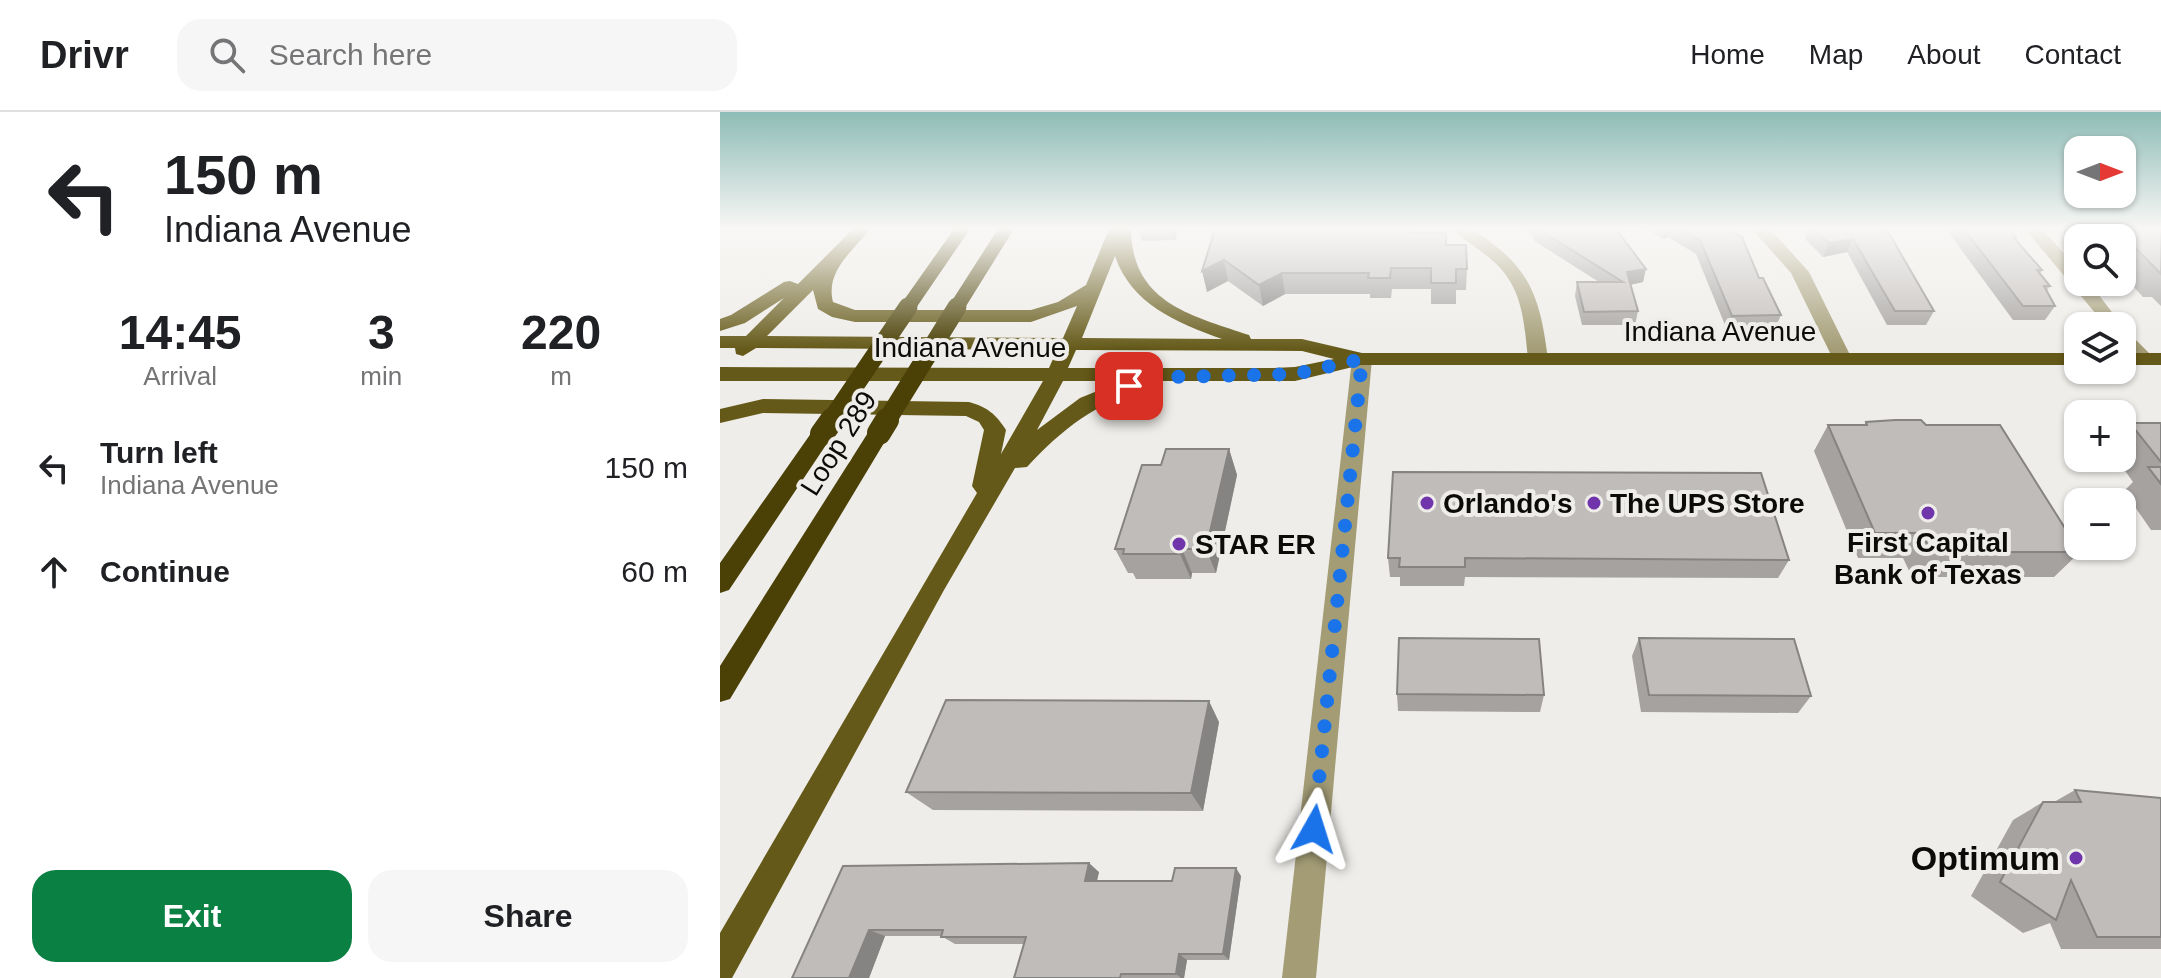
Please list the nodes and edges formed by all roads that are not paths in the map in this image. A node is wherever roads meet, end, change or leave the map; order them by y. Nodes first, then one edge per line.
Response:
1 (814, 269) edge
2 (822, 269) edge
3 (830, 269) edge
4 (934, 269) edge
5 (981, 269) edge
6 (1102, 269) edge
7 (1128, 269) edge
8 (1513, 269) edge
9 (1800, 269) edge
10 (1094, 288) junction
11 (2091, 296) edge
12 (2104, 312) edge
13 (720, 325) edge
14 (720, 342) edge
15 (750, 342) junction
16 (1070, 345) junction
17 (2136, 345) edge
18 (1259, 346) junction
19 (1362, 359) junction
20 (1538, 359) junction
21 (1842, 359) junction
22 (2064, 359) edge
23 (2152, 359) edge
24 (720, 374) edge
25 (1056, 376) junction
26 (1170, 377) junction
27 (720, 416) edge
28 (977, 512) junction
29 (720, 583) edge
30 (720, 690) edge
31 (720, 966) edge
32 (1299, 978) edge

1 - 13 main road
2 - 15 main road
3 - 10 main road
4 - 29 highway, Loop 289, bridge
5 - 30 highway, Loop 289, bridge
6 - 10 main road
7 - 18 main road
8 - 20 street
9 - 21 street
10 - 16 main road
11 - 12 street
14 - 15 main road, Indiana Avenue
15 - 16 main road, Indiana Avenue
15 - 24 main road
16 - 18 main road, Indiana Avenue
16 - 25 main road
17 - 23 street
18 - 19 main road, Indiana Avenue
19 - 20 main road, Indiana Avenue
19 - 26 main road, Indiana Avenue
19 - 32 street
20 - 21 main road, Indiana Avenue
21 - 22 main road, Indiana Avenue
24 - 25 main road, Indiana Avenue
25 - 26 main road, Indiana Avenue
25 - 28 main road
26 - 28 main road
27 - 28 main road
28 - 31 main road

